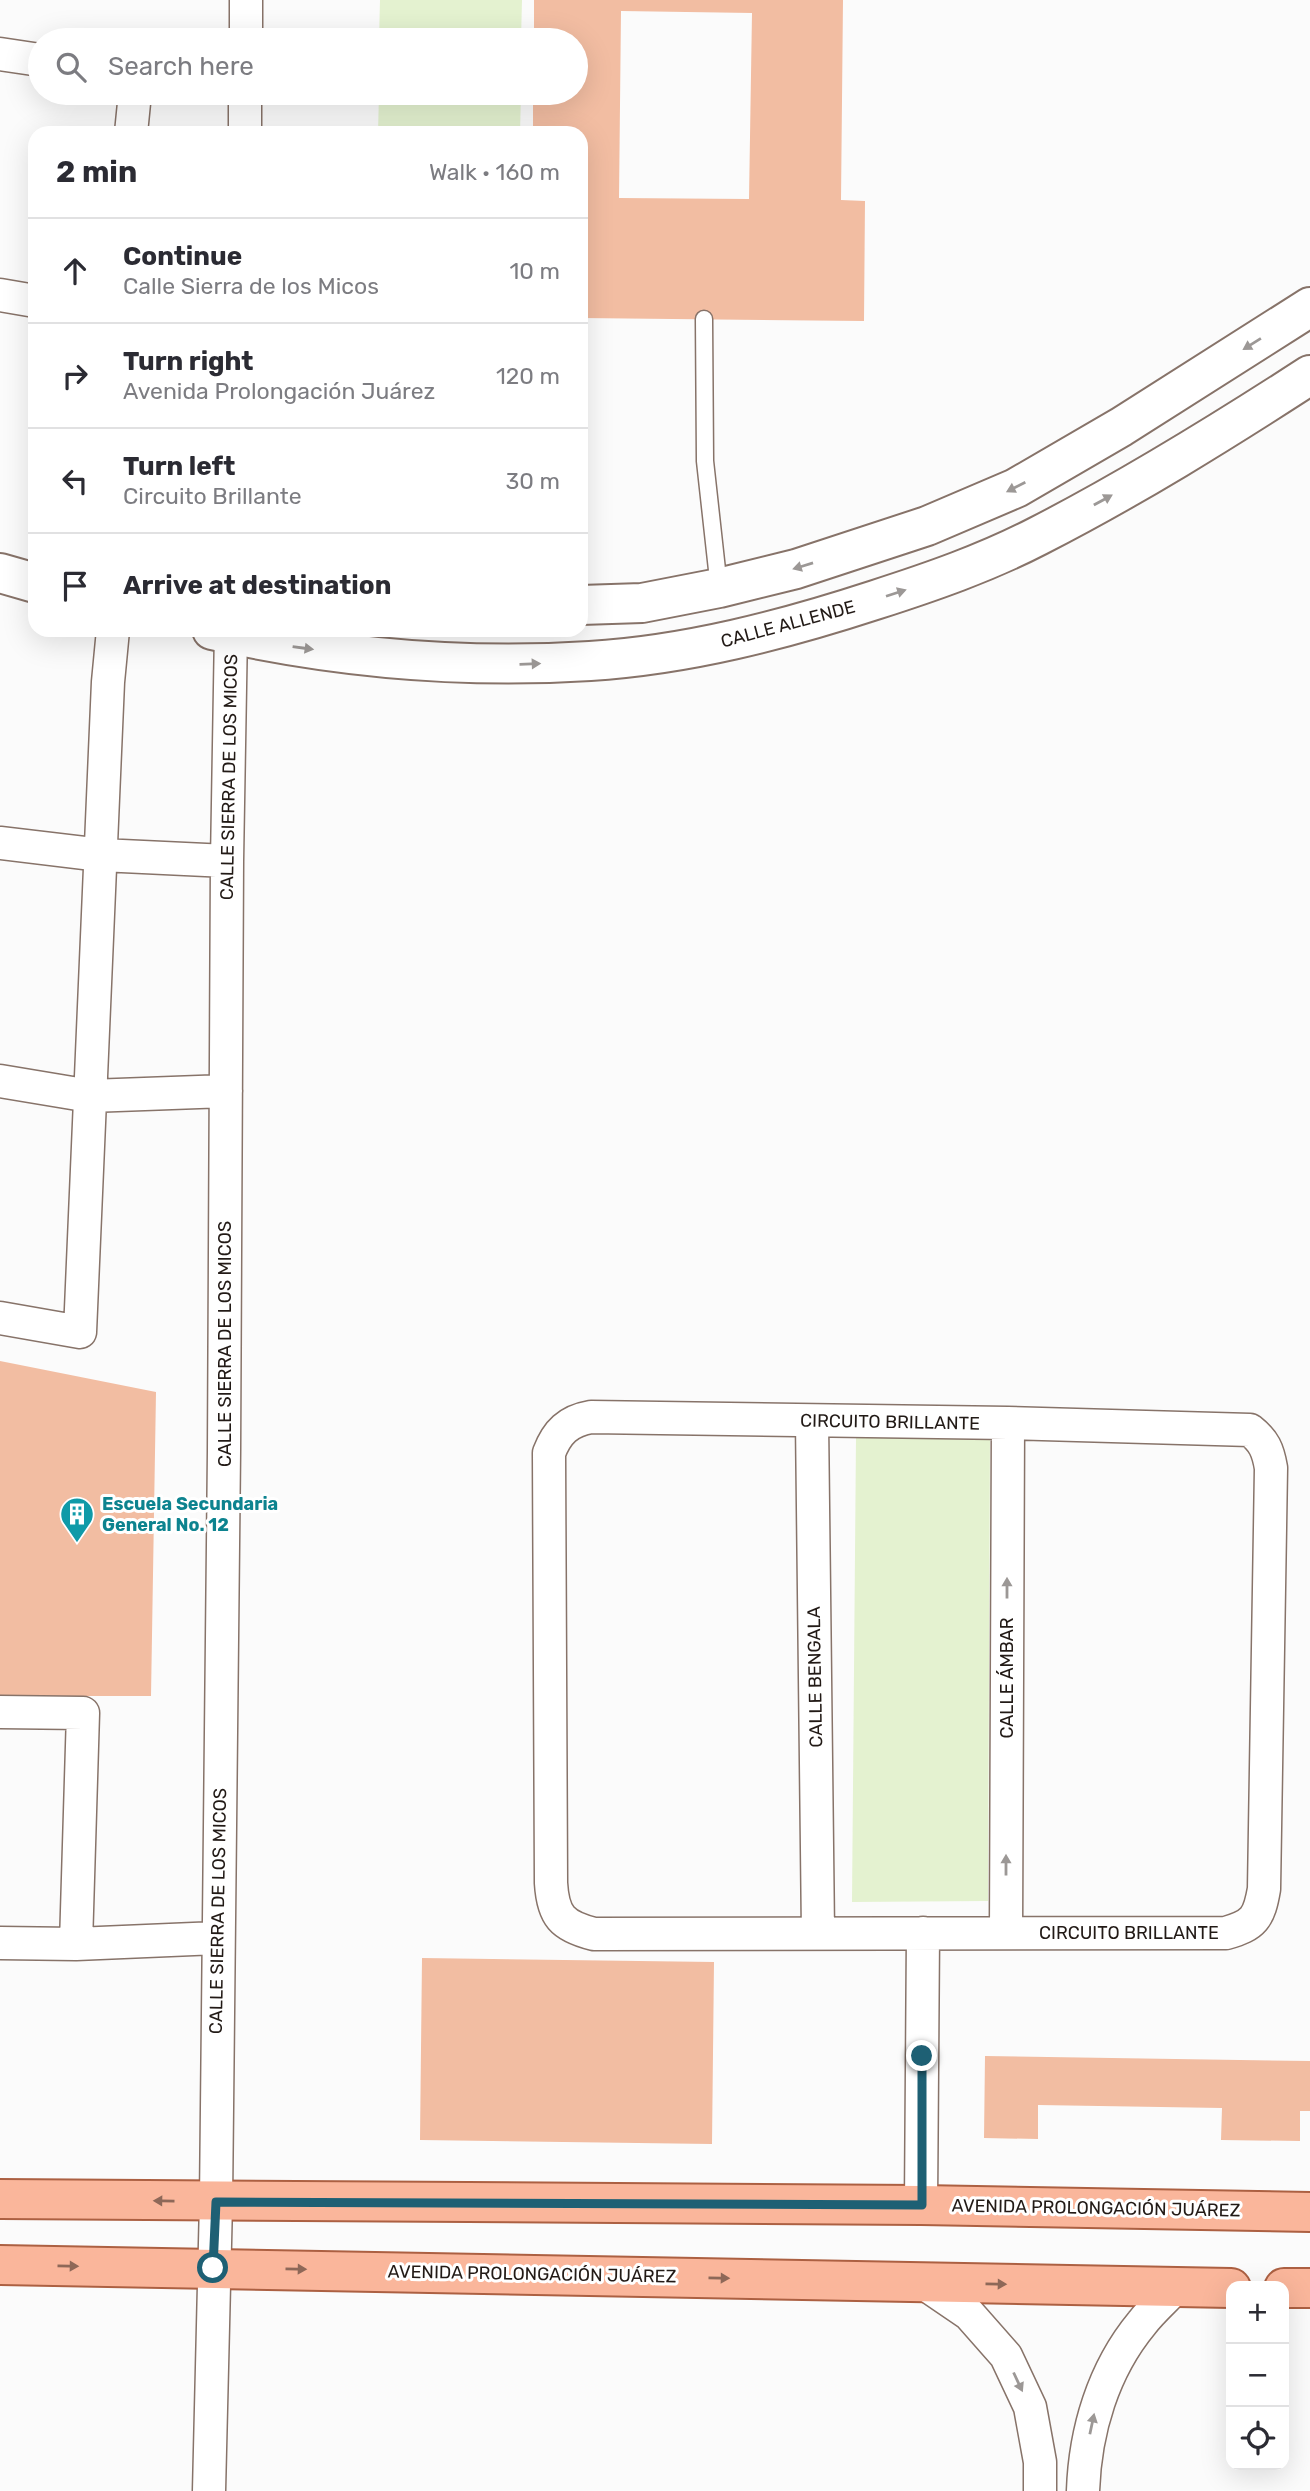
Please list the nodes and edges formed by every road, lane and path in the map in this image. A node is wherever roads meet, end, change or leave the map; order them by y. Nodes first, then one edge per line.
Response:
1 (246, 0) edge
2 (246, 28) edge
3 (0, 54) edge
4 (28, 58) edge
5 (134, 105) edge
6 (246, 105) edge
7 (132, 126) edge
8 (245, 126) edge
9 (0, 295) edge
10 (28, 300) edge
11 (1310, 307) edge
12 (704, 319) dead end
13 (1310, 375) edge
14 (719, 588) junction
15 (642, 603) junction
16 (588, 605) edge
17 (112, 637) edge
18 (225, 637) edge
19 (257, 637) edge
20 (648, 655) junction
21 (0, 843) edge
22 (101, 855) junction
23 (227, 861) junction
24 (0, 1081) edge
25 (226, 1091) junction
26 (90, 1096) junction
27 (0, 1318) edge
28 (812, 1421) junction
29 (1008, 1423) junction
30 (0, 1712) edge
31 (818, 1933) junction
32 (923, 1933) junction
33 (1006, 1933) junction
34 (217, 1938) junction
35 (0, 1944) edge
36 (76, 1944) junction
37 (0, 2199) edge
38 (216, 2202) junction
39 (922, 2205) junction
40 (1310, 2211) edge
41 (0, 2265) edge
42 (213, 2268) junction
43 (922, 2282) junction
44 (1176, 2287) junction
45 (1226, 2288) edge
46 (1289, 2288) edge
47 (1310, 2288) edge
48 (1040, 2476) edge
49 (1084, 2477) edge
50 (209, 2491) edge

1 - 2 street
3 - 4 street
5 - 7 street
6 - 8 street
9 - 10 street
11 -> 14 street
12 - 14 lane
20 -> 13 street, CALLE ALLENDE
14 - 15 street
15 - 16 street
15 - 20 street
17 - 22 street
18 - 23 street, CALLE SIERRA DE LOS MICOS
19 -> 20 street, CALLE ALLENDE
21 - 22 street
22 - 23 street
22 - 26 street
23 - 25 street, CALLE SIERRA DE LOS MICOS
24 - 26 street
25 - 26 street
25 - 34 street, CALLE SIERRA DE LOS MICOS
26 - 27 street
28 - 29 street, CIRCUITO BRILLANTE
28 - 31 street, CALLE BENGALA
28 - 31 street, CIRCUITO BRILLANTE
33 -> 29 street, CALLE ÁMBAR
29 - 33 street, CIRCUITO BRILLANTE
30 - 36 street
31 - 32 street, CIRCUITO BRILLANTE
32 - 33 street, CIRCUITO BRILLANTE
32 - 39 street
34 - 36 street
34 - 38 street, CALLE SIERRA DE LOS MICOS
35 - 36 street
38 -> 37 main road, AVENIDA PROLONGACIÓN JUÁREZ
38 - 39 main road, AVENIDA PROLONGACIÓN JUÁREZ
38 - 42 street, CALLE SIERRA DE LOS MICOS
39 - 40 main road, AVENIDA PROLONGACIÓN JUÁREZ
41 -> 42 main road, AVENIDA PROLONGACIÓN JUÁREZ
42 -> 43 main road, AVENIDA PROLONGACIÓN JUÁREZ
42 - 50 street, CALLE SIERRA DE LOS MICOS
43 -> 44 main road, AVENIDA PROLONGACIÓN JUÁREZ
43 -> 48 street
44 - 45 main road, AVENIDA PROLONGACIÓN JUÁREZ
49 -> 44 street
46 - 47 main road
48 - 49 street

